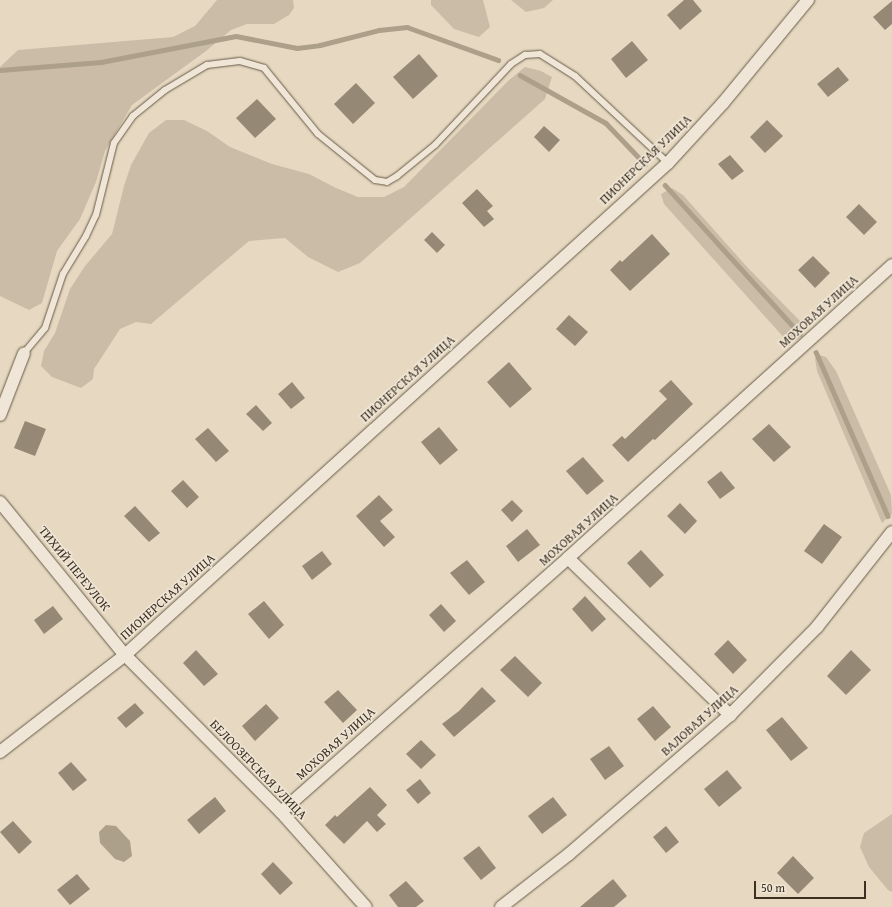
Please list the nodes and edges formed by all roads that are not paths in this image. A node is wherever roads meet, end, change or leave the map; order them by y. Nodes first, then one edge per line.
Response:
1 (808, 0) edge
2 (668, 163) junction
3 (892, 264) edge
4 (24, 353) joint
5 (0, 415) edge
6 (0, 502) edge
7 (892, 532) edge
8 (568, 558) junction
9 (126, 655) junction
10 (730, 714) junction
11 (0, 752) edge
12 (281, 812) junction
13 (366, 907) edge
14 (501, 907) edge

1 - 2 street, ПИОНЕРСКАЯ УЛИЦА
2 - 4 lane
2 - 9 street, ПИОНЕРСКАЯ УЛИЦА
3 - 8 street, МОХОВАЯ УЛИЦА
4 - 5 street
6 - 9 street, ТИХИЙ ПЕРЕУЛОК
7 - 10 street, ВАЛОВАЯ УЛИЦА
8 - 10 street
8 - 12 street, МОХОВАЯ УЛИЦА
9 - 11 street, ПИОНЕРСКАЯ УЛИЦА
9 - 12 street, БЕЛООЗЕРСКАЯ УЛИЦА
10 - 14 street, ВАЛОВАЯ УЛИЦА
12 - 13 street, БЕЛООЗЕРСКАЯ УЛИЦА

